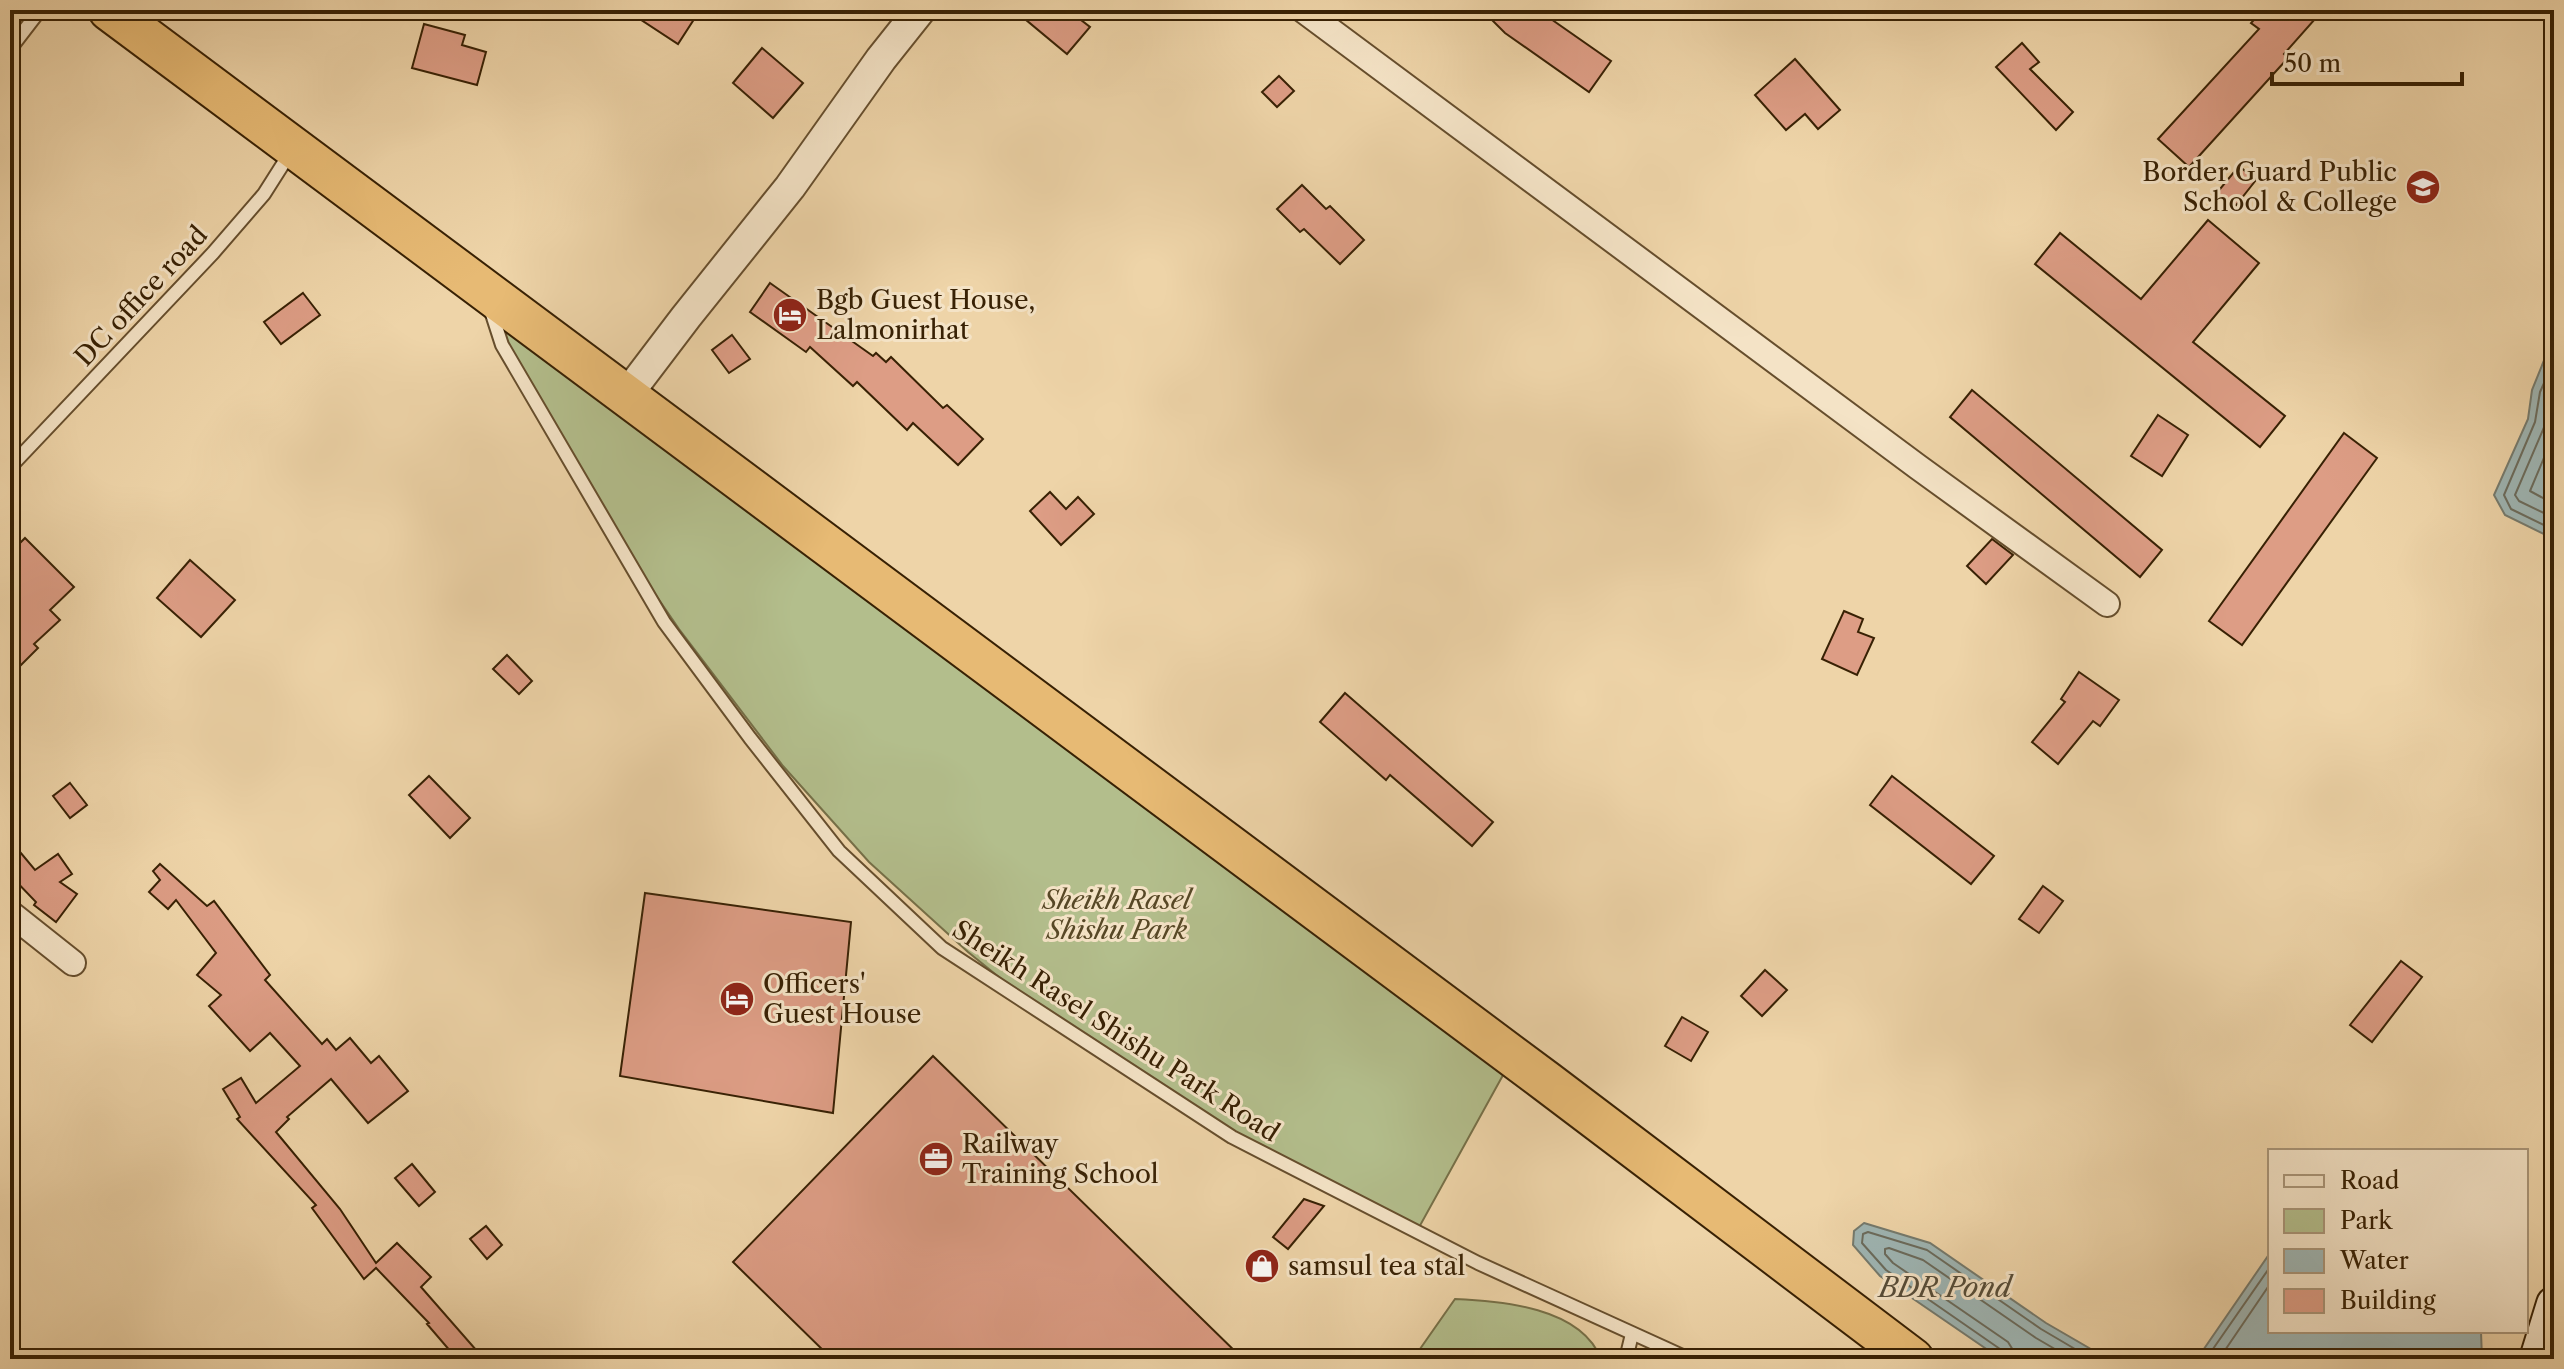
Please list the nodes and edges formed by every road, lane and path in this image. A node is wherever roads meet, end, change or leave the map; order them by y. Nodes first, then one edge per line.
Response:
1 (40, 10) edge
2 (109, 10) edge
3 (920, 10) edge
4 (1303, 10) edge
5 (10, 49) edge
6 (294, 148) junction
7 (484, 290) junction
8 (626, 396) junction
9 (10, 458) edge
10 (2107, 604) dead end
11 (10, 913) edge
12 (73, 963) dead end
13 (2554, 1304) edge
14 (1632, 1334) junction
15 (1626, 1359) edge
16 (1689, 1359) edge
17 (1913, 1359) edge
18 (2537, 1359) edge

1 - 5 lane
2 - 6 highway
3 - 8 street
4 - 10 street
6 - 7 highway
6 - 9 lane, DC office road
7 - 8 highway
7 - 14 lane, Sheikh Rasel Shishu Park Road
8 - 17 highway
11 - 12 street
13 - 18 main road
14 - 15 lane
14 - 16 lane, Sheikh Rasel Shishu Park Road

